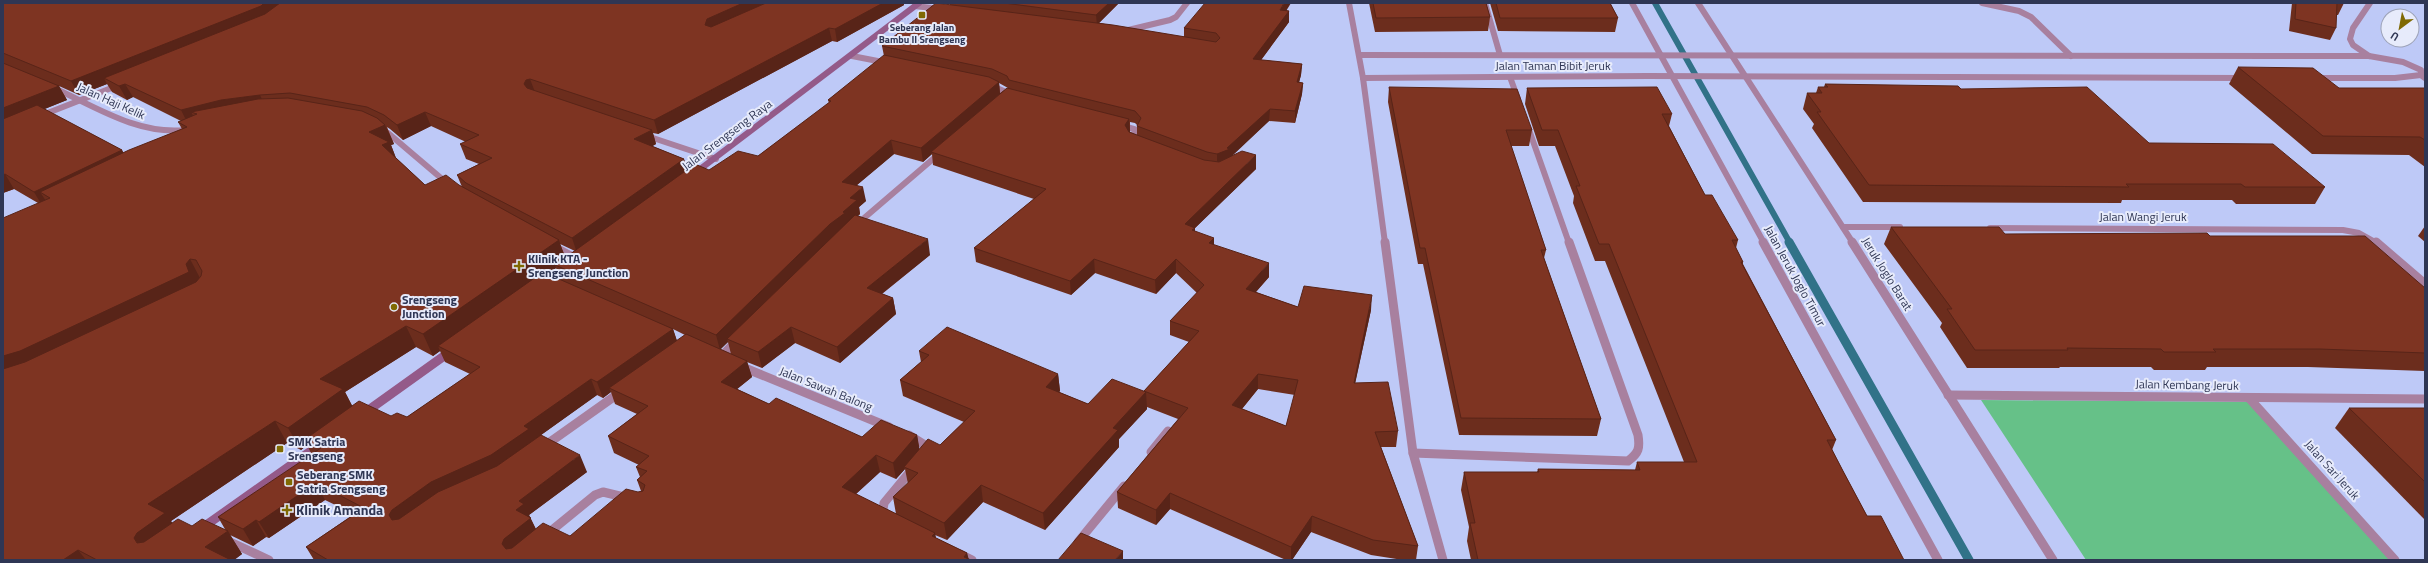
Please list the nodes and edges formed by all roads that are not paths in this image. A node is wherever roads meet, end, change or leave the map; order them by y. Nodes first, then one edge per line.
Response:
1 (1187, 3) edge
2 (1349, 3) edge
3 (1485, 3) edge
4 (1632, 3) edge
5 (1698, 3) edge
6 (1982, 3) edge
7 (2370, 3) edge
8 (917, 5) edge
9 (946, 10) edge
10 (1132, 36) edge
11 (1660, 54) junction
12 (1730, 54) junction
13 (1360, 55) junction
14 (1500, 55) junction
15 (852, 56) junction
16 (2071, 56) junction
17 (2369, 56) junction
18 (897, 65) edge
19 (2423, 74) edge
20 (1744, 76) junction
21 (1674, 77) junction
22 (1364, 78) junction
23 (1510, 78) junction
24 (2252, 78) edge
25 (2308, 78) edge
26 (126, 82) edge
27 (41, 83) edge
28 (984, 84) edge
29 (83, 100) junction
30 (996, 106) edge
31 (1520, 107) edge
32 (32, 120) edge
33 (1111, 122) edge
34 (1526, 122) edge
35 (372, 126) edge
36 (192, 128) edge
37 (635, 132) edge
38 (1140, 144) edge
39 (949, 146) edge
40 (716, 158) junction
41 (691, 177) edge
42 (458, 191) edge
43 (1843, 227) junction
44 (1911, 227) edge
45 (1983, 228) edge
46 (850, 231) edge
47 (544, 242) edge
48 (578, 259) edge
49 (2425, 284) edge
50 (743, 335) edge
51 (458, 346) edge
52 (631, 384) edge
53 (1948, 395) junction
54 (2250, 398) junction
55 (2425, 399) edge
56 (354, 420) edge
57 (1168, 431) edge
58 (328, 438) edge
59 (536, 452) edge
60 (1413, 453) junction
61 (1143, 462) edge
62 (1128, 480) edge
63 (638, 501) edge
64 (894, 520) edge
65 (198, 530) joint
66 (540, 540) edge
67 (1074, 548) edge
68 (950, 549) edge
69 (269, 560) edge
70 (972, 560) edge
71 (1443, 560) edge
72 (1938, 560) edge
73 (2053, 560) edge
74 (2395, 560) edge

1 - 10 street
2 - 13 street
3 - 14 street
4 - 11 street, Jalan Jeruk Joglo Timur
5 - 12 street, Jeruk Joglo Barat
6 - 16 street
7 - 17 street
8 - 9 street
8 - 15 main road, Jalan Srengseng Raya
11 - 12 street, Jalan Taman Bibit Jeruk
11 - 14 street, Jalan Taman Bibit Jeruk
11 - 21 street, Jalan Jeruk Joglo Timur
12 - 16 street, Jalan Taman Bibit Jeruk
12 - 20 street, Jeruk Joglo Barat
13 - 14 street, Jalan Taman Bibit Jeruk
13 - 22 street
15 - 18 street
15 - 40 main road, Jalan Srengseng Raya
16 - 17 street, Jalan Taman Bibit Jeruk
17 - 19 street, Jalan Taman Bibit Jeruk
19 - 25 street
20 - 21 street, Jalan Taman Bibit Jeruk
20 - 24 street, Jalan Taman Bibit Jeruk
20 - 43 street, Jeruk Joglo Barat
21 - 23 street, Jalan Taman Bibit Jeruk
21 - 72 street, Jalan Jeruk Joglo Timur
22 - 23 street, Jalan Taman Bibit Jeruk
22 - 60 street
23 - 31 street
26 - 29 street
27 - 29 street, Jalan Haji Kelik
28 - 30 street
29 - 32 street
29 - 36 street, Jalan Haji Kelik
33 - 38 street
34 - 60 street
35 - 42 street
37 - 40 street
39 - 46 street
40 - 41 main road, Jalan Srengseng Raya
43 - 44 street
43 - 53 street, Jeruk Joglo Barat
45 - 49 street, Jalan Wangi Jeruk
47 - 48 street
50 - 64 street, Jalan Sawah Balong
51 - 56 main road
52 - 59 street
53 - 54 street, Jalan Kembang Jeruk
53 - 73 street, Jeruk Joglo Barat
54 - 55 street, Jalan Kembang Jeruk
54 - 74 street, Jalan Sari Jeruk
57 - 61 street
58 - 65 main road
60 - 71 street
62 - 67 street
63 - 66 street
65 - 69 street
68 - 70 street

